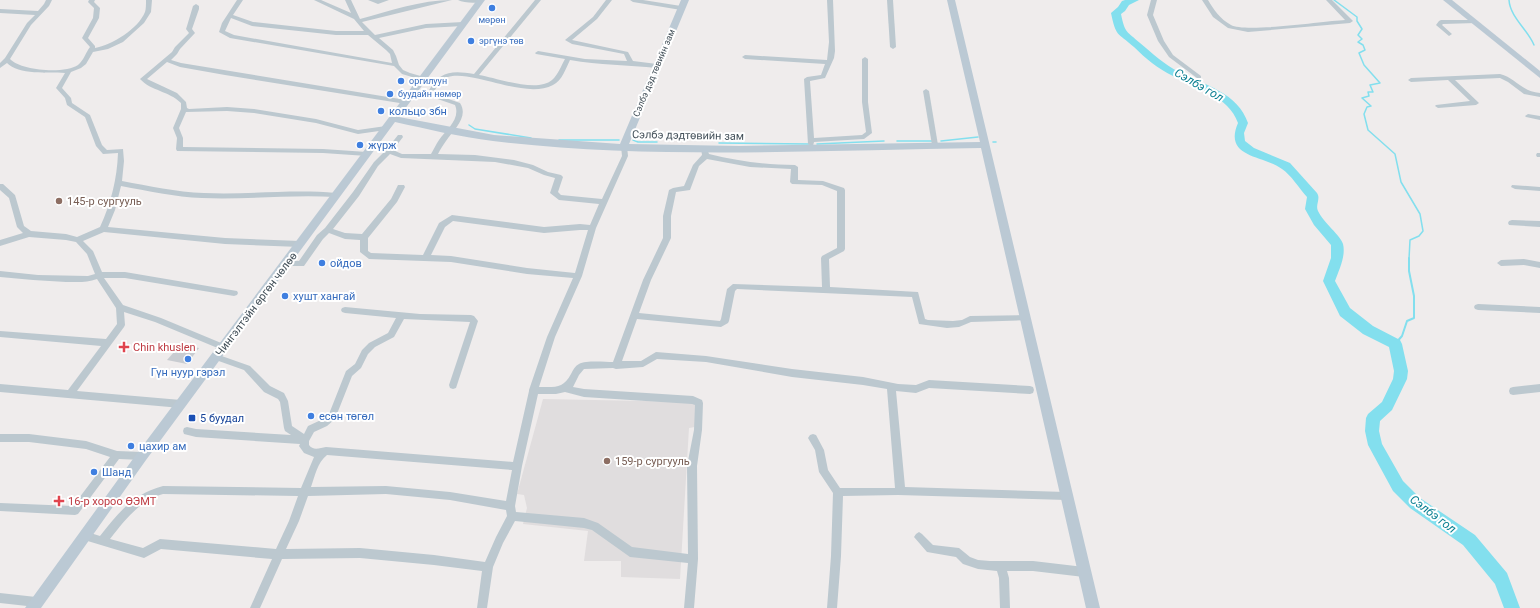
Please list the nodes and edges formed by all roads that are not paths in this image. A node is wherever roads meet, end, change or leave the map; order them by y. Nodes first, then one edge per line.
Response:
1 (49, 0) edge
2 (92, 0) edge
3 (149, 0) edge
4 (240, 0) edge
5 (317, 0) edge
6 (348, 0) edge
7 (371, 0) edge
8 (386, 0) edge
9 (449, 0) edge
10 (462, 0) edge
11 (538, 0) edge
12 (609, 0) edge
13 (633, 0) edge
14 (830, 0) edge
15 (890, 0) edge
16 (951, 0) edge
17 (1154, 0) edge
18 (1204, 0) edge
19 (1329, 0) edge
20 (1447, 0) edge
21 (480, 1) edge
22 (683, 4) edge
23 (196, 6) dead end
24 (0, 11) edge
25 (39, 13) junction
26 (230, 16) junction
27 (357, 20) junction
28 (1474, 22) junction
29 (463, 24) junction
30 (1449, 34) dead end
31 (371, 35) junction
32 (893, 47) dead end
33 (90, 51) junction
34 (538, 53) dead end
35 (745, 57) dead end
36 (7, 58) junction
37 (568, 59) junction
38 (865, 59) dead end
39 (166, 60) junction
40 (829, 62) junction
41 (631, 63) junction
42 (396, 65) junction
43 (0, 66) edge
44 (657, 66) junction
45 (69, 71) junction
46 (1540, 75) edge
47 (475, 76) junction
48 (1199, 77) dead end
49 (422, 78) junction
50 (1450, 79) junction
51 (1411, 80) dead end
52 (926, 91) dead end
53 (1540, 95) edge
54 (406, 102) junction
55 (1438, 106) dead end
56 (184, 109) junction
57 (1528, 116) dead end
58 (1540, 118) edge
59 (390, 123) junction
60 (452, 130) junction
61 (400, 137) dead end
62 (812, 144) junction
63 (984, 144) junction
64 (935, 145) junction
65 (624, 146) junction
66 (389, 151) junction
67 (705, 152) junction
68 (367, 154) junction
69 (434, 156) junction
70 (120, 183) junction
71 (0, 186) edge
72 (401, 187) dead end
73 (1515, 188) dead end
74 (1540, 189) edge
75 (336, 195) junction
76 (604, 202) junction
77 (1512, 223) dead end
78 (1540, 224) edge
79 (592, 228) junction
80 (103, 229) junction
81 (328, 230) junction
82 (29, 234) junction
83 (364, 237) junction
84 (78, 240) junction
85 (0, 243) edge
86 (300, 244) junction
87 (425, 259) junction
88 (286, 263) junction
89 (1501, 263) dead end
90 (1540, 264) edge
91 (0, 274) edge
92 (99, 275) junction
93 (578, 276) junction
94 (826, 289) junction
95 (234, 293) dead end
96 (120, 307) junction
97 (1478, 307) dead end
98 (345, 310) dead end
99 (1540, 310) edge
100 (402, 314) junction
101 (634, 316) junction
102 (1026, 318) junction
103 (0, 334) edge
104 (108, 343) junction
105 (223, 347) junction
106 (216, 357) junction
107 (616, 366) junction
108 (454, 385) dead end
109 (891, 387) junction
110 (0, 388) edge
111 (564, 388) junction
112 (1540, 388) edge
113 (533, 390) junction
114 (1030, 390) dead end
115 (1513, 391) dead end
116 (71, 393) junction
117 (181, 404) junction
118 (187, 431) dead end
119 (0, 438) edge
120 (814, 438) dead end
121 (305, 440) junction
122 (326, 451) junction
123 (116, 455) junction
124 (142, 456) junction
125 (517, 466) junction
126 (898, 491) junction
127 (304, 492) junction
128 (838, 492) junction
129 (1066, 496) junction
130 (0, 507) edge
131 (511, 511) junction
132 (84, 536) junction
133 (919, 538) dead end
134 (102, 541) junction
135 (280, 554) junction
136 (693, 559) junction
137 (1001, 566) junction
138 (488, 567) junction
139 (1084, 572) junction
140 (0, 598) edge
141 (34, 605) edge
142 (255, 608) edge
143 (482, 608) edge
144 (689, 608) edge
145 (832, 608) edge
146 (1005, 608) edge
147 (1093, 608) edge

1 - 25 street
2 - 33 street
3 - 33 street
4 - 26 street
5 - 27 street
6 - 27 street
7 - 8 street
9 - 27 street
10 - 21 street
11 - 47 street
12 - 41 street
13 - 22 street
14 - 40 street
15 - 32 street
16 - 63 street
17 - 48 street
18 - 19 street
20 - 28 street
21 - 29 street, Чингэлтэйн өргөн чөлөө
22 - 44 street, Сэлбэ дэд төвийн зам
23 - 39 street
24 - 25 street
25 - 36 street
26 - 31 street
26 - 42 street
27 - 31 street
28 - 30 street
28 - 46 street
29 - 31 street
29 - 49 street, Чингэлтэйн өргөн чөлөө
31 - 42 street
33 - 45 street
34 - 37 street
35 - 40 street
36 - 43 street
36 - 45 street
37 - 41 street
37 - 47 street
38 - 62 street
39 - 54 street
39 - 56 street
40 - 62 street
41 - 44 street
42 - 49 street
44 - 65 street, Сэлбэ дэд төвийн зам
45 - 70 street
47 - 60 street
49 - 54 street, Чингэлтэйн өргөн чөлөө
50 - 51 street
50 - 53 street
50 - 55 street
52 - 64 street
54 - 59 street, Чингэлтэйн өргөн чөлөө
56 - 59 street
56 - 68 street
57 - 58 street
59 - 60 street, Сэлбэ дэдтөвийн зам
59 - 68 street, Чингэлтэйн өргөн чөлөө
60 - 65 street, Сэлбэ дэдтөвийн зам
60 - 69 street
61 - 66 street
62 - 64 street, Сэлбэ дэдтөвийн зам
62 - 67 street, Сэлбэ дэдтөвийн зам
63 - 64 street, Сэлбэ дэдтөвийн зам
63 - 102 street
65 - 67 street, Сэлбэ дэдтөвийн зам
65 - 76 street
66 - 69 street
66 - 81 street
67 - 94 street
67 - 101 street
68 - 75 street, Чингэлтэйн өргөн чөлөө
69 - 76 street
70 - 75 street
70 - 80 street
71 - 82 street
72 - 83 street
73 - 74 street
75 - 86 street, Чингэлтэйн өргөн чөлөө
76 - 79 street
77 - 78 street
79 - 87 street
79 - 93 street
80 - 84 street
80 - 86 street
81 - 83 street
81 - 88 street
82 - 84 street
82 - 85 street
83 - 87 street
84 - 92 street
86 - 88 street, Чингэлтэйн өргөн чөлөө
87 - 93 street
88 - 105 street, Чингэлтэйн өргөн чөлөө
89 - 90 street
91 - 92 street
92 - 95 street
92 - 96 street
93 - 113 street
94 - 101 street
94 - 102 street
96 - 104 street
96 - 105 street
97 - 99 street
98 - 100 street
100 - 108 street
100 - 121 street
101 - 107 street
102 - 129 street
103 - 104 street
104 - 116 street
105 - 106 street, Чингэлтэйн өргөн чөлөө
106 - 117 street, Чингэлтэйн өргөн чөлөө
106 - 121 street
107 - 109 street
107 - 111 street
109 - 114 street
109 - 126 street
110 - 116 street
111 - 113 street
111 - 136 street
112 - 115 street
113 - 125 street
116 - 117 street
117 - 124 street, Чингэлтэйн өргөн чөлөө
118 - 121 street
119 - 123 street
120 - 128 street
121 - 122 street
122 - 125 street
122 - 127 street
123 - 124 street
123 - 130 street
124 - 132 street, Чингэлтэйн өргөн чөлөө
125 - 131 street
126 - 128 street
126 - 129 street
127 - 131 street
127 - 134 street
127 - 135 street
128 - 145 street
129 - 139 street
131 - 136 street
131 - 138 street
132 - 134 street
132 - 141 street, Чингэлтэйн өргөн чөлөө
133 - 137 street
134 - 135 street
135 - 138 street
135 - 142 street
136 - 144 street
137 - 139 street
137 - 146 street
138 - 143 street
139 - 147 street
140 - 141 street

